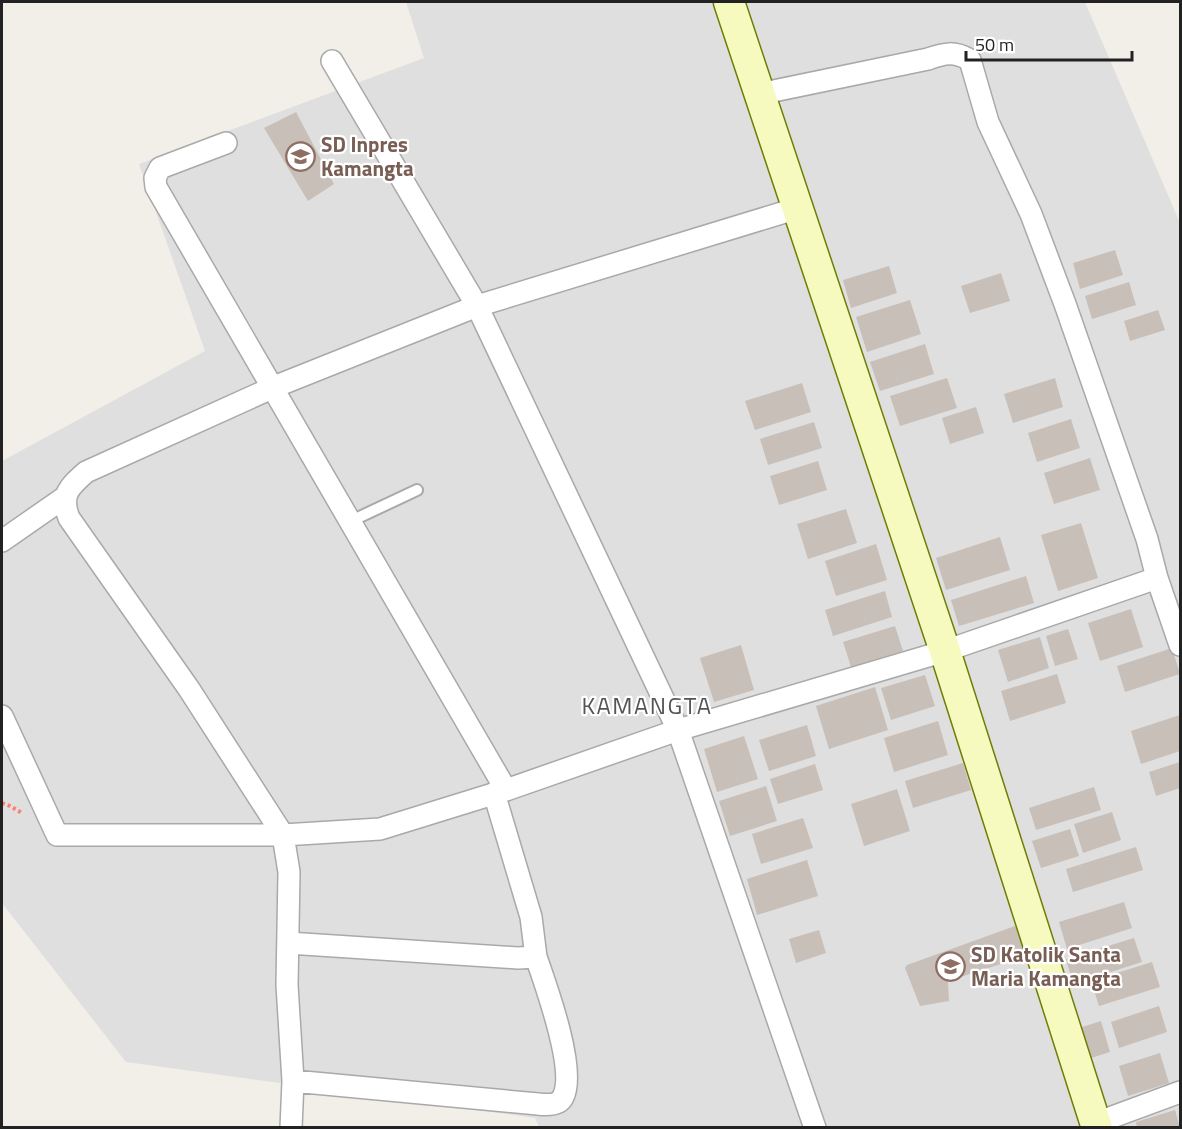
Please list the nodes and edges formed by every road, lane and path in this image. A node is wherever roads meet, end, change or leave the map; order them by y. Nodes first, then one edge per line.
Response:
1 (729, 2) edge
2 (332, 61) dead end
3 (759, 94) junction
4 (226, 143) dead end
5 (798, 208) junction
6 (477, 306) junction
7 (274, 387) junction
8 (417, 490) dead end
9 (65, 497) junction
10 (351, 521) junction
11 (2, 541) edge
12 (1157, 578) junction
13 (1180, 645) edge
14 (945, 651) junction
15 (2, 716) edge
16 (678, 730) junction
17 (500, 792) junction
18 (283, 835) junction
19 (288, 943) junction
20 (536, 957) junction
21 (293, 1081) junction
22 (1180, 1092) edge
23 (1096, 1125) edge
24 (291, 1128) edge
25 (815, 1128) edge

1 - 3 main road
2 - 6 street
3 - 5 main road
3 - 12 street
4 - 7 street
5 - 6 street
5 - 14 main road
6 - 7 street
6 - 16 street
7 - 9 street
7 - 10 street
8 - 10 lane
9 - 11 street
9 - 18 street
10 - 17 street
12 - 13 street
12 - 14 street
14 - 16 street
14 - 23 main road
15 - 18 street
16 - 17 street
16 - 25 street
17 - 18 street
17 - 20 street
18 - 19 street
19 - 20 street
19 - 21 street
20 - 21 street
21 - 24 street
22 - 23 street

